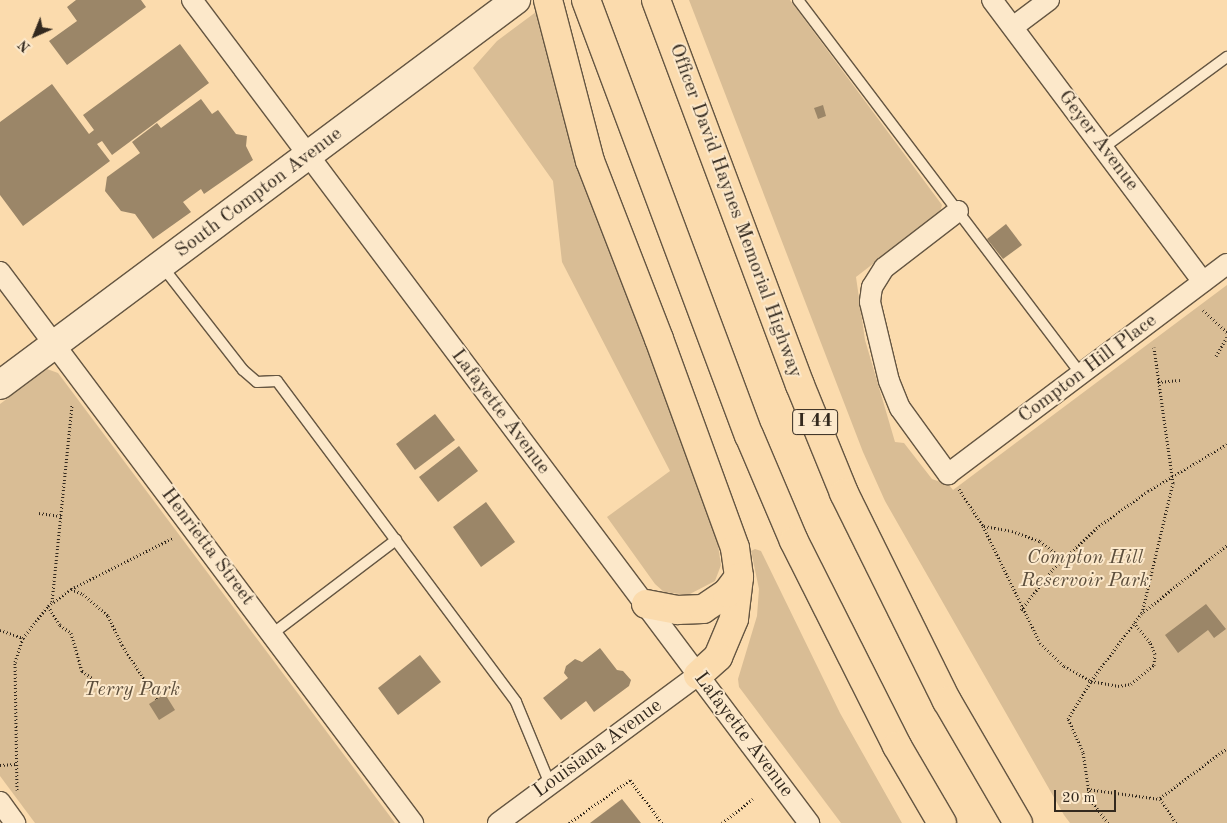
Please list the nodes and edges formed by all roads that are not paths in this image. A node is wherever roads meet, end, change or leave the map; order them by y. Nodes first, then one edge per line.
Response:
1 (192, 0) edge
2 (548, 0) edge
3 (586, 0) edge
4 (656, 0) edge
5 (798, 0) edge
6 (992, 0) edge
7 (1049, 0) edge
8 (508, 7) edge
9 (1013, 27) junction
10 (1227, 57) edge
11 (1103, 148) junction
12 (308, 156) junction
13 (958, 211) junction
14 (1227, 264) edge
15 (162, 265) junction
16 (0, 272) edge
17 (1203, 282) junction
18 (54, 344) junction
19 (1081, 374) junction
20 (0, 384) edge
21 (396, 540) junction
22 (740, 577) junction
23 (646, 604) junction
24 (272, 634) junction
25 (698, 675) junction
26 (550, 784) junction
27 (0, 802) edge
28 (15, 823) edge
29 (413, 823) edge
30 (498, 823) edge
31 (809, 823) edge
32 (942, 823) edge
33 (1018, 823) edge

1 - 12 street, Lafayette Avenue
2 - 22 highway
3 - 32 highway
4 - 33 highway, Officer David Haynes Memorial Highway / I 44
5 - 13 lane
6 - 9 street, Geyer Avenue
7 - 9 street
8 - 12 main road, South Compton Avenue
9 - 11 street, Geyer Avenue
10 - 11 lane
11 - 17 street, Geyer Avenue
12 - 15 main road, South Compton Avenue
12 - 23 street, Lafayette Avenue
13 - 19 lane
13 - 19 street, Compton Hill Place
14 - 17 street, Compton Hill Place
15 - 18 main road, South Compton Avenue
15 - 21 lane
16 - 18 street, Henrietta Street
17 - 19 street, Compton Hill Place
18 - 20 main road, South Compton Avenue
18 - 24 street, Henrietta Street
21 - 24 lane
21 - 26 lane
22 - 23 highway
22 - 25 highway
23 - 25 street, Lafayette Avenue
24 - 29 street, Henrietta Street
25 - 26 street, Louisiana Avenue
25 - 31 street, Lafayette Avenue
26 - 30 street, Louisiana Avenue
27 - 28 street

